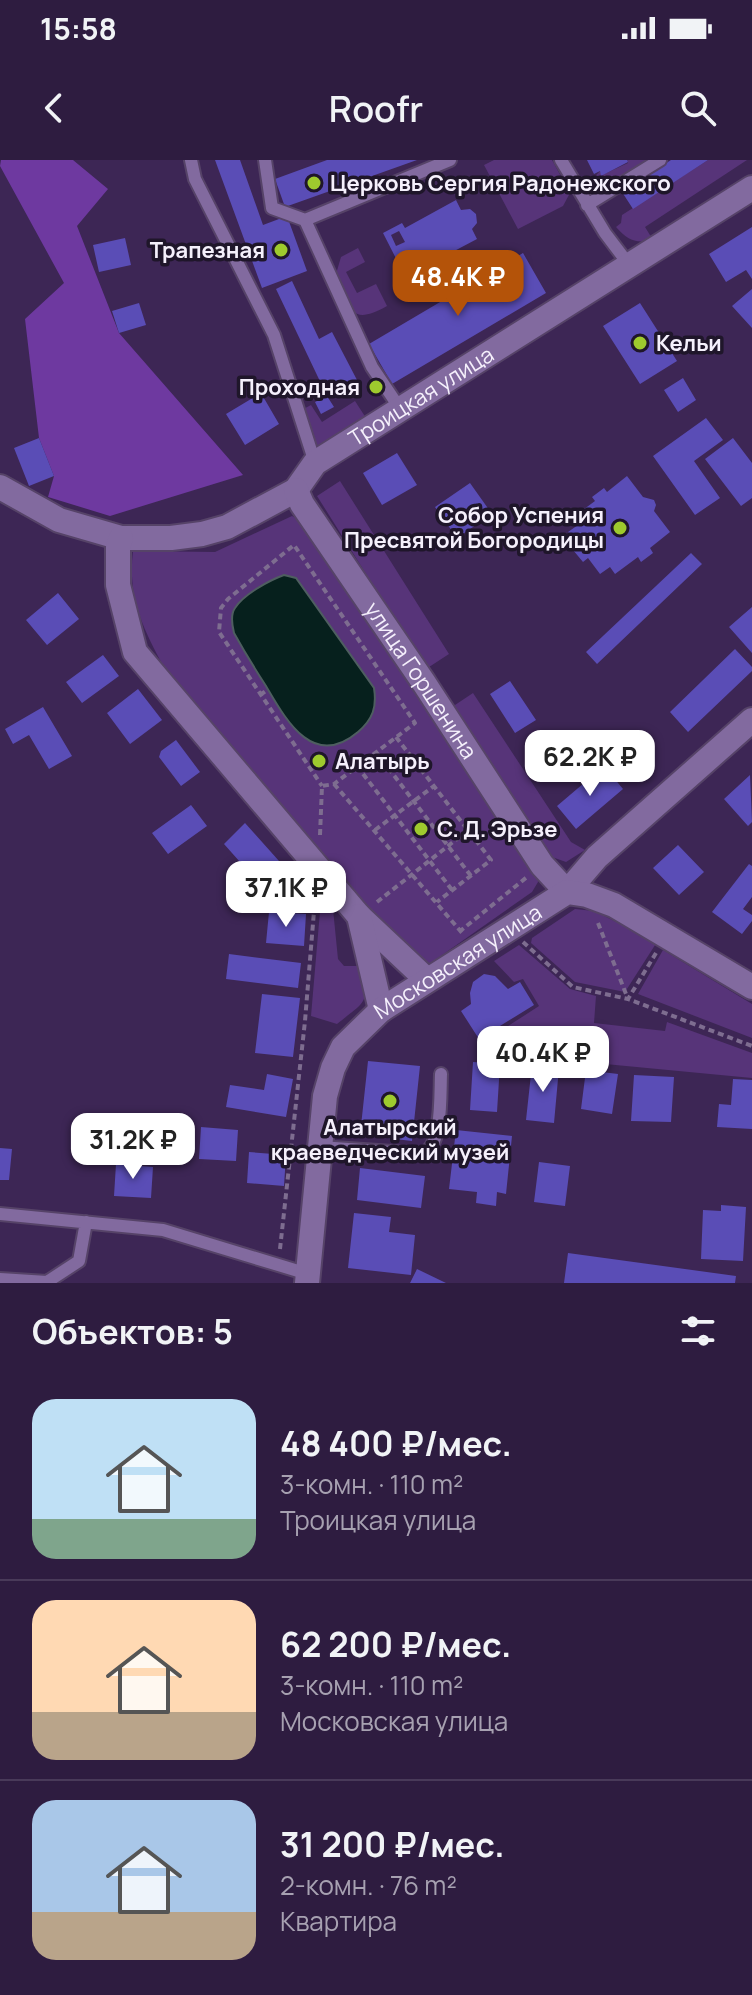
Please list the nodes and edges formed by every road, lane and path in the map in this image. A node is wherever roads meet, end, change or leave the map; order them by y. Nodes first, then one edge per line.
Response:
1 (191, 160) edge
2 (265, 160) edge
3 (450, 160) edge
4 (561, 160) edge
5 (660, 160) edge
6 (752, 188) edge
7 (587, 205) junction
8 (305, 220) junction
9 (630, 266) junction
10 (401, 410) junction
11 (315, 463) junction
12 (0, 487) edge
13 (296, 490) junction
14 (121, 538) junction
15 (267, 690) dead end
16 (260, 695) junction
17 (752, 720) edge
18 (396, 737) junction
19 (376, 752) junction
20 (357, 766) junction
21 (334, 784) junction
22 (322, 786) junction
23 (434, 786) junction
24 (414, 801) junction
25 (395, 816) junction
26 (468, 830) junction
27 (375, 831) junction
28 (448, 846) junction
29 (429, 861) junction
30 (542, 865) junction
31 (318, 866) junction
32 (412, 874) junction
33 (471, 876) junction
34 (452, 890) junction
35 (577, 893) junction
36 (437, 902) junction
37 (359, 916) junction
38 (461, 931) junction
39 (666, 936) junction
40 (519, 938) dead end
41 (449, 941) dead end
42 (427, 980) junction
43 (752, 987) edge
44 (628, 999) junction
45 (381, 1010) junction
46 (752, 1046) edge
47 (441, 1074) dead end
48 (319, 1147) junction
49 (0, 1214) edge
50 (86, 1222) junction
51 (278, 1264) junction
52 (308, 1278) edge
53 (0, 1279) edge

1 - 11 lane
2 - 8 lane
3 - 8 lane
4 - 7 lane
5 - 7 lane
6 - 9 street, Троицкая улица
7 - 9 lane
8 - 10 lane
9 - 10 street, Троицкая улица
10 - 11 street, Троицкая улица
11 - 13 street, Троицкая улица
12 - 14 street, Троицкая улица
13 - 14 street, Троицкая улица
13 - 30 street, улица Горшенина
14 - 31 street
15 - 16 path
16 - 18 path
16 - 22 path
17 - 35 street, Московская улица
18 - 19 path
18 - 23 path
19 - 20 path
19 - 24 path
20 - 21 path
20 - 25 path
21 - 22 path
21 - 27 path
22 - 31 path
23 - 24 path
23 - 26 path
24 - 25 path
24 - 28 path
25 - 27 path
25 - 29 path
26 - 28 path
26 - 33 path
27 - 32 path
28 - 29 path
28 - 33 path
29 - 32 path
29 - 34 path
30 - 35 street, улица Горшенина
30 - 38 path
31 - 37 street
31 - 51 path
32 - 36 path
32 - 37 path
33 - 34 path
34 - 36 path
35 - 39 street, улица Горшенина
35 - 42 street, Московская улица
35 - 44 path
36 - 38 path
37 - 42 street
37 - 45 street
38 - 41 path
39 - 43 street, улица Горшенина
39 - 44 path
40 - 44 path
42 - 45 street, Московская улица
44 - 46 path
45 - 48 street, Московская улица
47 - 48 lane
48 - 52 street, Московская улица
49 - 50 lane
50 - 51 lane
50 - 53 lane
51 - 52 lane

